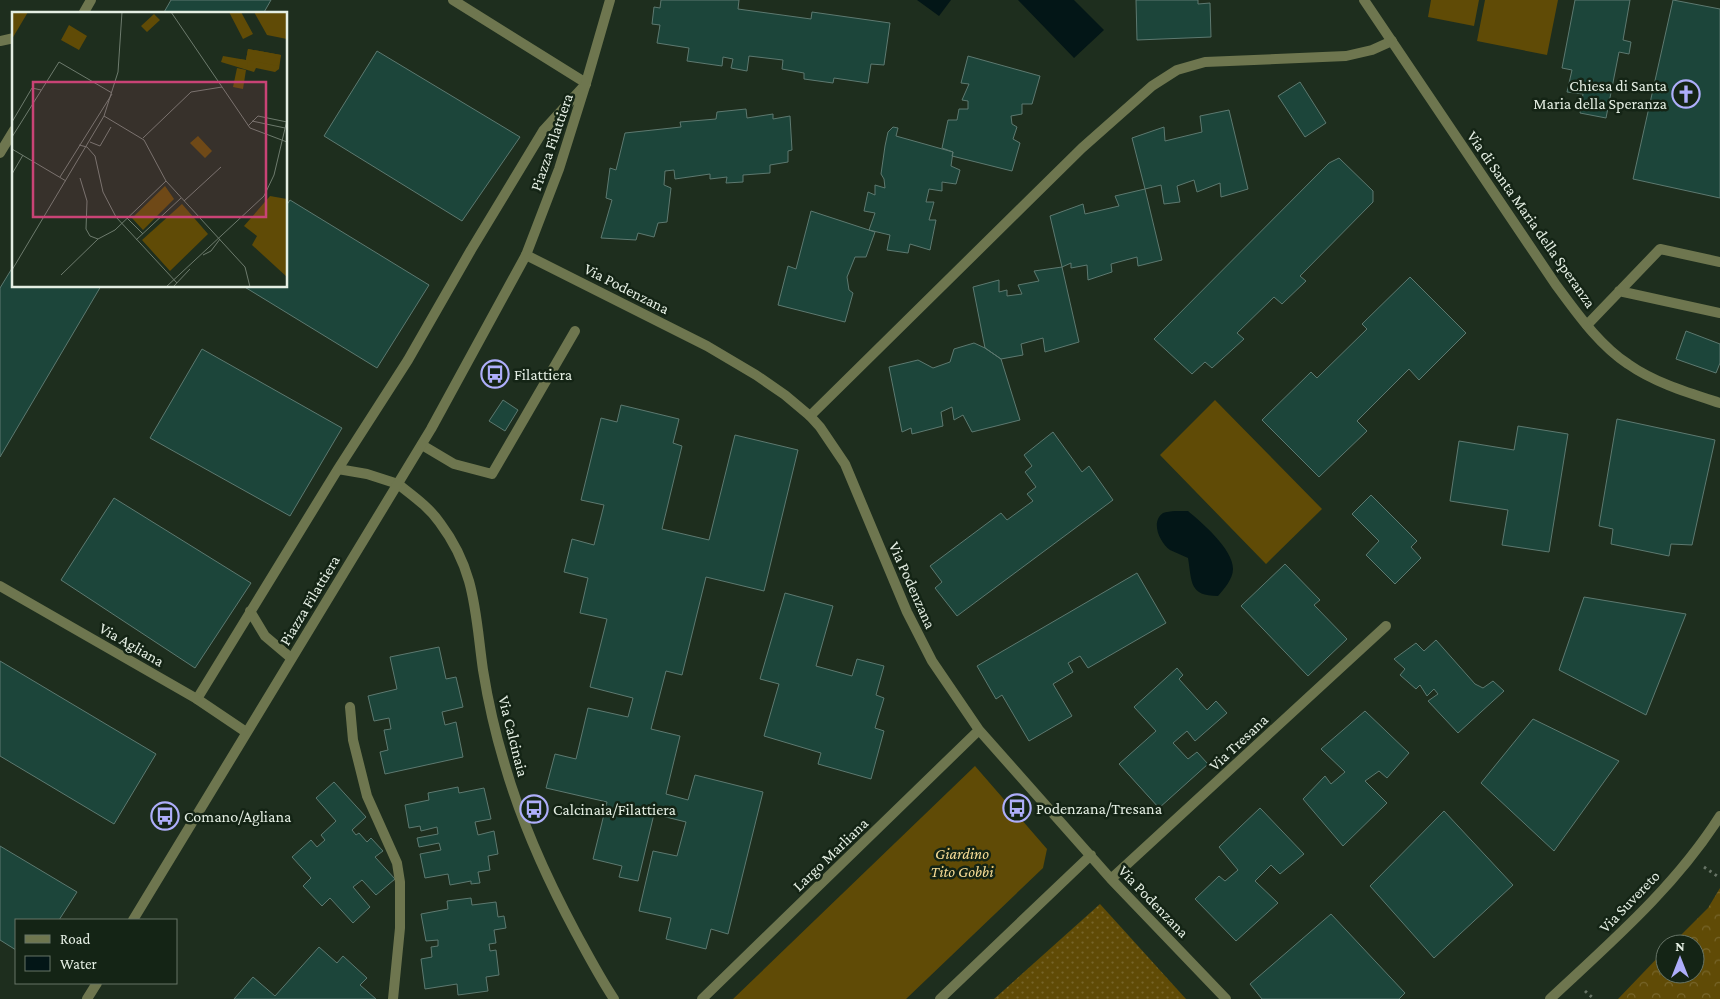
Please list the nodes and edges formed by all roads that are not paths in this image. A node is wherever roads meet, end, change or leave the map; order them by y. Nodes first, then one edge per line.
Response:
1 (91, 0) edge
2 (453, 0) edge
3 (610, 0) edge
4 (1364, 0) edge
5 (84, 12) edge
6 (1392, 41) junction
7 (586, 83) junction
8 (12, 133) edge
9 (0, 153) edge
10 (526, 255) junction
11 (1720, 262) edge
12 (1619, 291) junction
13 (1720, 313) edge
14 (1587, 325) junction
15 (575, 330) dead end
16 (1720, 403) edge
17 (810, 416) junction
18 (422, 445) junction
19 (338, 469) junction
20 (398, 484) junction
21 (0, 586) edge
22 (250, 611) junction
23 (1386, 626) dead end
24 (291, 658) junction
25 (197, 699) junction
26 (350, 708) dead end
27 (978, 730) junction
28 (246, 732) junction
29 (1720, 816) edge
30 (1091, 855) junction
31 (1112, 879) junction
32 (134, 919) edge
33 (95, 984) edge
34 (87, 999) edge
35 (393, 999) edge
36 (614, 999) edge
37 (702, 999) edge
38 (940, 999) edge
39 (1226, 999) edge
40 (1550, 999) edge

1 - 5 street
2 - 7 street
3 - 7 street
4 - 6 street, Via di Santa Maria della Speranza
6 - 14 street, Via di Santa Maria della Speranza
6 - 17 street
7 - 10 street, Piazza Filattiera
7 - 19 street, Piazza Filattiera
8 - 9 street
10 - 17 street, Via Podenzana
10 - 18 street, Piazza Filattiera
11 - 12 street
12 - 13 street
12 - 14 street
14 - 16 street, Via di Santa Maria della Speranza
15 - 18 street
17 - 27 street, Via Podenzana
18 - 20 street, Piazza Filattiera
19 - 20 street
19 - 22 street, Piazza Filattiera
20 - 24 street, Piazza Filattiera
20 - 36 street, Via Calcinaia
21 - 25 street, Via Agliana
22 - 24 street
22 - 25 street, Piazza Filattiera
23 - 31 street, Via Tresana
24 - 28 street, Piazza Filattiera
25 - 28 street, Via Agliana
26 - 35 street
27 - 30 street, Via Podenzana
27 - 37 street, Largo Marliana
28 - 32 street, Piazza Filattiera
29 - 40 street, Via Suvereto
30 - 31 street, Via Podenzana
30 - 38 street
31 - 39 street, Via Podenzana
33 - 34 street

